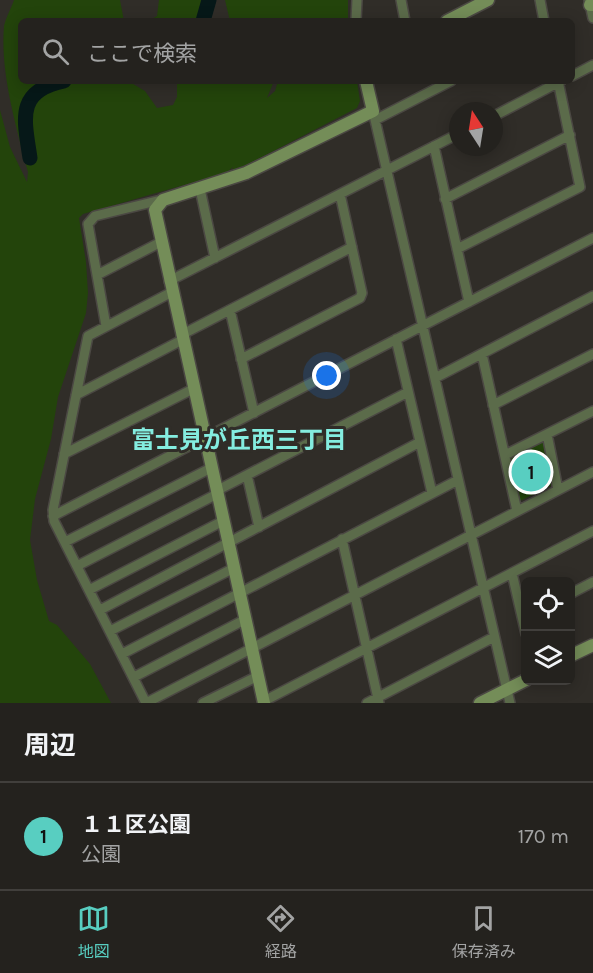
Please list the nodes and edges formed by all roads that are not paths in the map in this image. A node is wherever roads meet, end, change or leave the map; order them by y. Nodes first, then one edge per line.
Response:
1 (401, 0) edge
2 (488, 0) edge
3 (540, 0) edge
4 (359, 1) edge
5 (591, 3) edge
6 (356, 18) edge
7 (404, 18) edge
8 (453, 18) edge
9 (543, 18) edge
10 (593, 18) edge
11 (593, 65) edge
12 (575, 74) edge
13 (367, 84) edge
14 (444, 84) edge
15 (555, 84) edge
16 (559, 84) edge
17 (503, 111) edge
18 (374, 115) junction
19 (570, 135) junction
20 (449, 138) edge
21 (434, 146) junction
22 (387, 170) junction
23 (200, 189) junction
24 (340, 194) junction
25 (446, 199) junction
26 (165, 200) junction
27 (593, 238) edge
28 (161, 242) junction
29 (352, 247) junction
30 (457, 249) junction
31 (215, 258) junction
32 (97, 274) junction
33 (171, 286) junction
34 (593, 296) edge
35 (469, 302) junction
36 (230, 310) junction
37 (106, 326) junction
38 (423, 326) junction
39 (182, 338) junction
40 (396, 339) junction
41 (482, 354) junction
42 (593, 354) edge
43 (241, 359) junction
44 (435, 378) junction
45 (193, 389) junction
46 (408, 392) junction
47 (76, 395) junction
48 (494, 405) junction
49 (593, 411) edge
50 (254, 412) junction
51 (547, 434) junction
52 (204, 438) junction
53 (420, 442) junction
54 (64, 454) junction
55 (505, 455) junction
56 (211, 468) junction
57 (593, 472) edge
58 (247, 475) junction
59 (458, 480) junction
60 (558, 490) junction
61 (217, 493) junction
62 (432, 493) junction
63 (517, 511) junction
64 (53, 516) junction
65 (223, 521) junction
66 (259, 527) junction
67 (593, 531) edge
68 (471, 535) junction
69 (342, 539) junction
70 (65, 542) junction
71 (228, 543) junction
72 (77, 566) junction
73 (234, 568) junction
74 (512, 573) junction
75 (593, 582) edge
76 (483, 588) junction
77 (89, 590) junction
78 (575, 591) edge
79 (239, 592) junction
80 (355, 594) junction
81 (521, 607) edge
82 (100, 610) junction
83 (246, 619) junction
84 (110, 631) junction
85 (494, 637) junction
86 (593, 645) edge
87 (252, 647) junction
88 (367, 648) junction
89 (122, 654) junction
90 (575, 654) edge
91 (258, 676) junction
92 (134, 677) junction
93 (521, 682) edge
94 (506, 690) junction
95 (378, 700) edge
96 (264, 702) edge
97 (146, 703) edge
98 (203, 703) edge
99 (368, 703) edge
100 (480, 703) edge
101 (510, 703) edge

1 - 7 street
2 - 8 street
3 - 9 street
4 - 6 street
5 - 10 street
11 - 12 street
13 - 18 street
14 - 18 street
15 - 17 street
16 - 19 street
18 - 22 street
18 - 23 street
19 - 25 street
19 - 30 street
20 - 21 street
21 - 22 street
21 - 25 street
22 - 24 street
22 - 38 street
23 - 26 street
23 - 31 street
24 - 29 street
24 - 31 street
25 - 30 street
26 - 28 street
26 - 32 street
27 - 35 street
28 - 32 street
28 - 33 street
29 - 36 street
29 - 43 street
30 - 35 street
31 - 33 street
32 - 37 street
33 - 37 street
33 - 39 street
34 - 41 street
35 - 38 street
36 - 39 street
36 - 43 street
37 - 47 street
38 - 40 street
38 - 44 street
39 - 45 street
39 - 47 street
40 - 46 street
40 - 50 street
41 - 44 street
41 - 48 street
42 - 48 street
43 - 50 street
44 - 59 street
45 - 52 street
45 - 54 street
46 - 53 street
46 - 58 street
47 - 54 street
48 - 55 street
49 - 51 street
50 - 52 street
51 - 55 street
51 - 60 street
52 - 56 street
52 - 64 street
53 - 62 street
53 - 66 street
54 - 64 street
55 - 63 street
56 - 61 street
56 - 70 street
57 - 60 street
58 - 61 street
58 - 66 street
59 - 62 street
59 - 68 street
60 - 63 street
61 - 65 street
61 - 72 street
62 - 69 street
63 - 68 street
64 - 70 street
65 - 71 street
65 - 77 street
66 - 71 street
67 - 74 street
68 - 76 street
68 - 80 street
69 - 79 street
69 - 80 street
70 - 72 street
71 - 73 street
71 - 82 street
72 - 77 street
73 - 79 street
73 - 84 street
74 - 76 street
74 - 81 street
75 - 78 street
76 - 85 street
76 - 88 street
77 - 82 street
79 - 83 street
79 - 89 street
80 - 87 street
80 - 88 street
82 - 84 street
83 - 87 street
83 - 92 street
84 - 89 street
85 - 94 street
85 - 95 street
86 - 90 street
87 - 91 street
87 - 97 street
88 - 95 street
88 - 96 street
89 - 92 street
91 - 96 street
91 - 98 street
92 - 97 street
93 - 94 street
94 - 100 street
94 - 101 street
95 - 99 street

